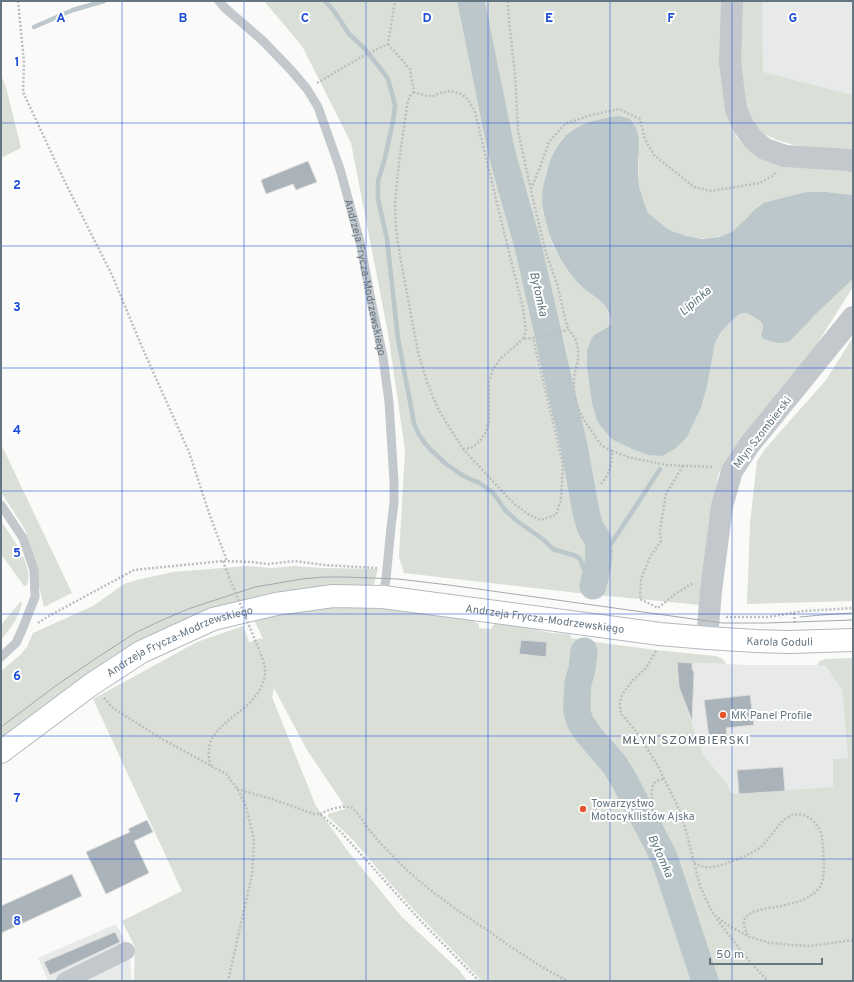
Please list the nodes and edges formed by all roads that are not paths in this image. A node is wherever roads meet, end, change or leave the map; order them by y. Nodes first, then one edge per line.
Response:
1 (219, 1) edge
2 (732, 1) edge
3 (853, 161) edge
4 (853, 317) edge
5 (1, 505) edge
6 (383, 597) junction
7 (707, 638) junction
8 (853, 640) edge
9 (1, 657) edge
10 (1, 752) edge
11 (126, 951) dead end
12 (65, 981) edge

1 - 6 lane, Andrzeja Frycza-Modrzewskiego
2 - 3 street
4 - 7 street, Młyn Szombierski
5 - 9 lane
6 - 7 main road, Andrzeja Frycza-Modrzewskiego
6 - 10 main road, Andrzeja Frycza-Modrzewskiego
7 - 8 main road, Karola Goduli
11 - 12 street

